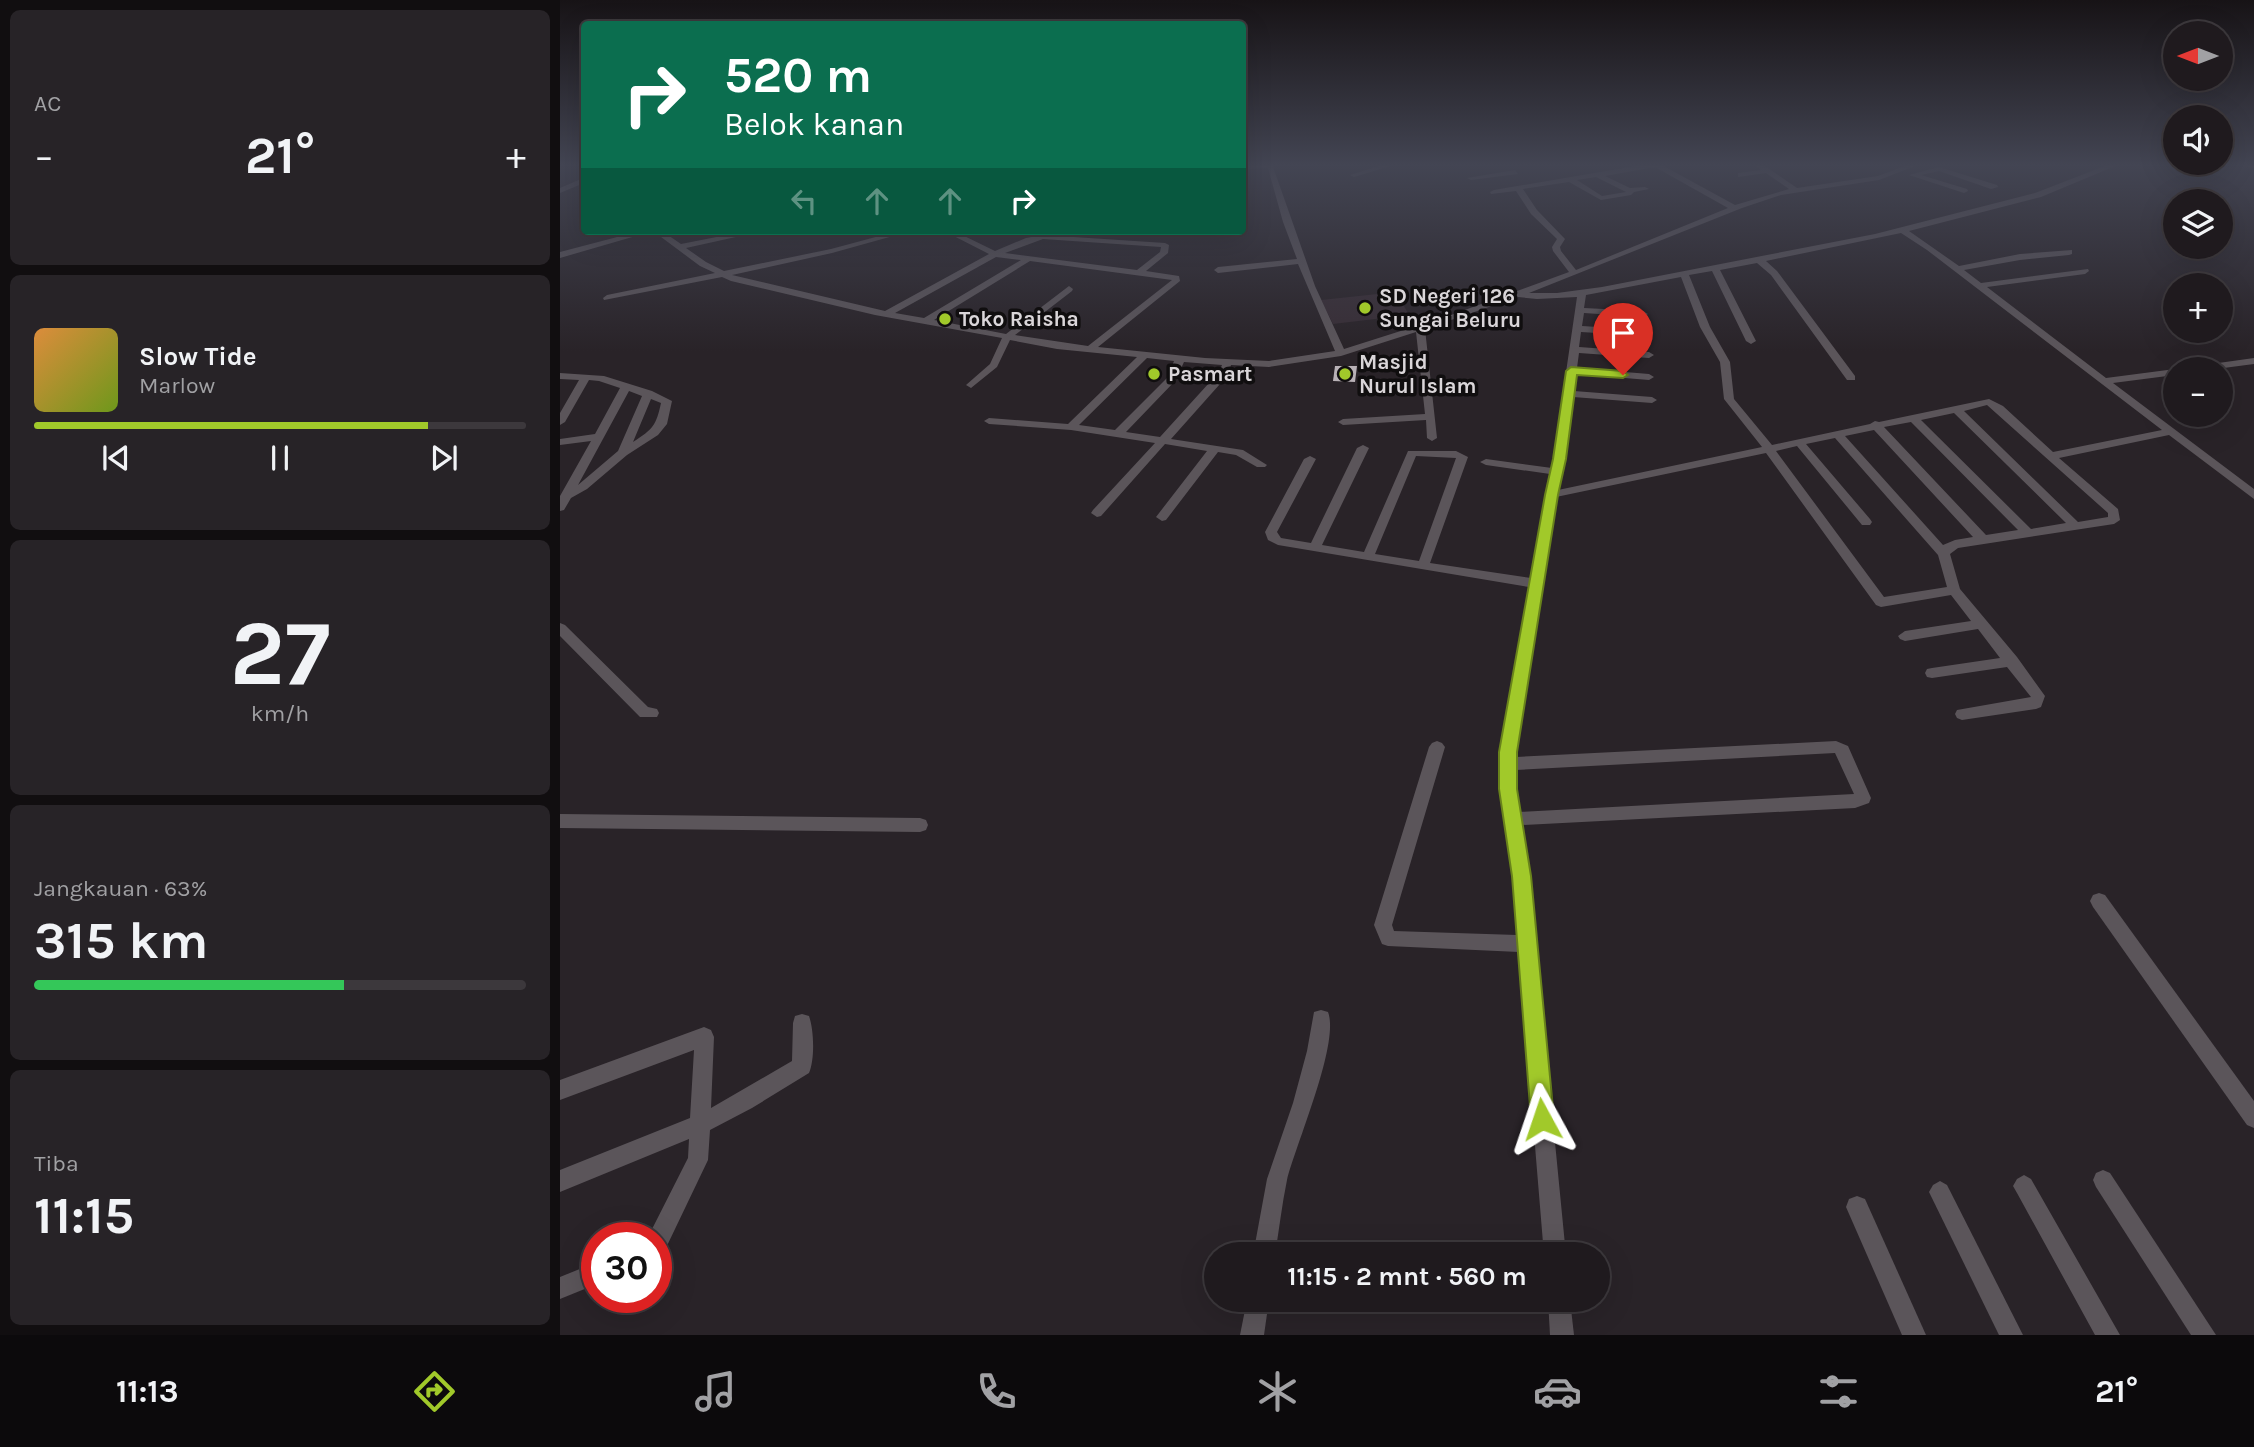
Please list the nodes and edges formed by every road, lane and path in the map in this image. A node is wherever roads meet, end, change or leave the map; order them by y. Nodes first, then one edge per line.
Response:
1 (1289, 226) edge
2 (1548, 226) edge
3 (1689, 226) edge
4 (1916, 226) edge
5 (1902, 230) junction
6 (634, 235) edge
7 (662, 235) edge
8 (739, 235) edge
9 (882, 235) edge
10 (956, 235) edge
11 (678, 247) junction
12 (2069, 252) dead end
13 (995, 254) junction
14 (560, 255) edge
15 (1027, 260) junction
16 (1302, 261) junction
17 (1760, 261) junction
18 (1715, 269) junction
19 (1218, 270) dead end
20 (1955, 270) junction
21 (2085, 271) dead end
22 (1139, 273) junction
23 (1574, 273) junction
24 (721, 274) junction
25 (1684, 274) junction
26 (1978, 286) junction
27 (1069, 289) dead end
28 (1582, 291) junction
29 (1520, 295) junction
30 (607, 298) dead end
31 (1579, 310) junction
32 (887, 314) junction
33 (1643, 314) dead end
34 (924, 321) junction
35 (1420, 329) junction
36 (1577, 329) junction
37 (1646, 333) dead end
38 (1007, 337) junction
39 (1751, 341) dead end
40 (1089, 350) junction
41 (1574, 350) junction
42 (1341, 353) junction
43 (1146, 354) junction
44 (1648, 355) dead end
45 (1180, 359) junction
46 (2254, 361) edge
47 (1227, 363) junction
48 (2233, 364) edge
49 (1571, 371) junction
50 (2163, 374) edge
51 (560, 376) edge
52 (1648, 377) dead end
53 (585, 378) junction
54 (1851, 378) dead end
55 (2104, 381) junction
56 (971, 385) dead end
57 (626, 387) junction
58 (648, 393) junction
59 (1568, 394) junction
60 (1652, 400) dead end
61 (1955, 408) junction
62 (1431, 417) junction
63 (1912, 417) junction
64 (989, 421) dead end
65 (560, 422) edge
66 (1343, 422) dead end
67 (1875, 424) junction
68 (1071, 427) junction
69 (1836, 432) junction
70 (2169, 432) junction
71 (1117, 435) junction
72 (599, 437) junction
73 (1432, 438) dead end
74 (1798, 440) junction
75 (560, 442) edge
76 (1165, 442) junction
77 (1768, 447) junction
78 (1215, 448) junction
79 (1363, 448) dead end
80 (623, 453) junction
81 (2051, 456) junction
82 (1310, 459) dead end
83 (1486, 462) dead end
84 (1261, 465) dead end
85 (1557, 472) junction
86 (567, 495) junction
87 (1551, 495) junction
88 (2254, 495) edge
89 (560, 507) edge
90 (1097, 513) dead end
91 (1162, 517) dead end
92 (1866, 522) dead end
93 (2076, 526) junction
94 (2028, 533) junction
95 (1983, 540) junction
96 (1315, 547) junction
97 (1944, 554) junction
98 (1368, 557) junction
99 (1423, 566) junction
100 (1538, 584) junction
101 (1954, 590) junction
102 (1982, 624) junction
103 (560, 628) edge
104 (1905, 636) dead end
105 (2012, 661) junction
106 (1932, 673) dead end
107 (652, 713) dead end
108 (1962, 714) dead end
109 (1437, 747) dead end
110 (1508, 764) junction
111 (1512, 819) junction
112 (560, 821) edge
113 (920, 825) dead end
114 (2099, 901) dead end
115 (1527, 944) junction
116 (1321, 1019) dead end
117 (802, 1023) dead end
118 (560, 1090) edge
119 (2254, 1118) edge
120 (702, 1125) junction
121 (2103, 1180) dead end
122 (560, 1181) edge
123 (2024, 1186) dead end
124 (1940, 1192) dead end
125 (1857, 1207) dead end
126 (667, 1222) edge
127 (1266, 1242) edge
128 (1554, 1242) edge
129 (581, 1279) edge
130 (560, 1288) edge
131 (1256, 1312) edge
132 (1560, 1312) edge
133 (1252, 1335) edge
134 (1562, 1335) edge
135 (1914, 1335) edge
136 (2011, 1335) edge
137 (2108, 1335) edge
138 (2204, 1335) edge

1 - 16 street
2 - 23 street
3 - 23 street
4 - 5 street
5 - 17 street
5 - 20 street
6 - 14 street
7 - 11 street
8 - 11 street
9 - 24 street
10 - 13 street
11 - 24 street
12 - 20 street
13 - 15 street
13 - 22 street
13 - 32 street
15 - 22 street
15 - 34 street
16 - 19 street
16 - 42 street
17 - 18 street
17 - 54 street
18 - 25 street
18 - 39 street
20 - 26 street
21 - 26 street
22 - 40 street
23 - 29 street
24 - 30 street
24 - 32 street
25 - 28 street
25 - 77 street
26 - 55 street
27 - 38 street
28 - 29 street
28 - 31 street
29 - 35 street
31 - 33 street
31 - 36 street
32 - 34 street
34 - 38 street
35 - 42 street
35 - 62 street
36 - 37 street
36 - 41 street
38 - 40 street
38 - 56 street
40 - 43 street
41 - 44 street
41 - 49 street
42 - 47 street
43 - 45 street
43 - 68 street
45 - 47 street
45 - 71 street
46 - 48 street
47 - 76 street
49 - 52 street
49 - 59 street
50 - 55 street
51 - 53 street
53 - 57 street
53 - 65 street
55 - 70 street
57 - 58 street
57 - 72 street
58 - 80 street
58 - 80 street
59 - 60 street
59 - 85 street
61 - 63 street
61 - 81 street
61 - 93 street
62 - 66 street
62 - 73 street
63 - 67 street
63 - 94 street
64 - 68 street
67 - 69 street
67 - 95 street
68 - 71 street
69 - 74 street
69 - 97 street
70 - 81 street
70 - 88 street
71 - 76 street
72 - 75 street
72 - 86 street
74 - 77 street
74 - 92 street
76 - 78 street
76 - 90 street
77 - 87 street
77 - 101 street
78 - 84 street
78 - 91 street
79 - 96 street
80 - 86 street
81 - 93 street
82 - 96 street
83 - 85 street
85 - 87 street
86 - 89 street
87 - 100 street
93 - 94 street
94 - 95 street
95 - 97 street
96 - 98 street
97 - 101 street
98 - 99 street
98 - 99 street
99 - 100 street
100 - 110 street
101 - 102 street
102 - 104 street
102 - 105 street
103 - 107 street
105 - 106 street
105 - 108 street
109 - 115 street
110 - 111 street
110 - 111 street
111 - 115 street
112 - 113 street
114 - 119 street
115 - 128 street
116 - 127 street
117 - 120 street
118 - 120 street
120 - 122 street
120 - 126 street
121 - 138 street
123 - 137 street
124 - 136 street
125 - 135 street
129 - 130 street
131 - 133 street
132 - 134 street

